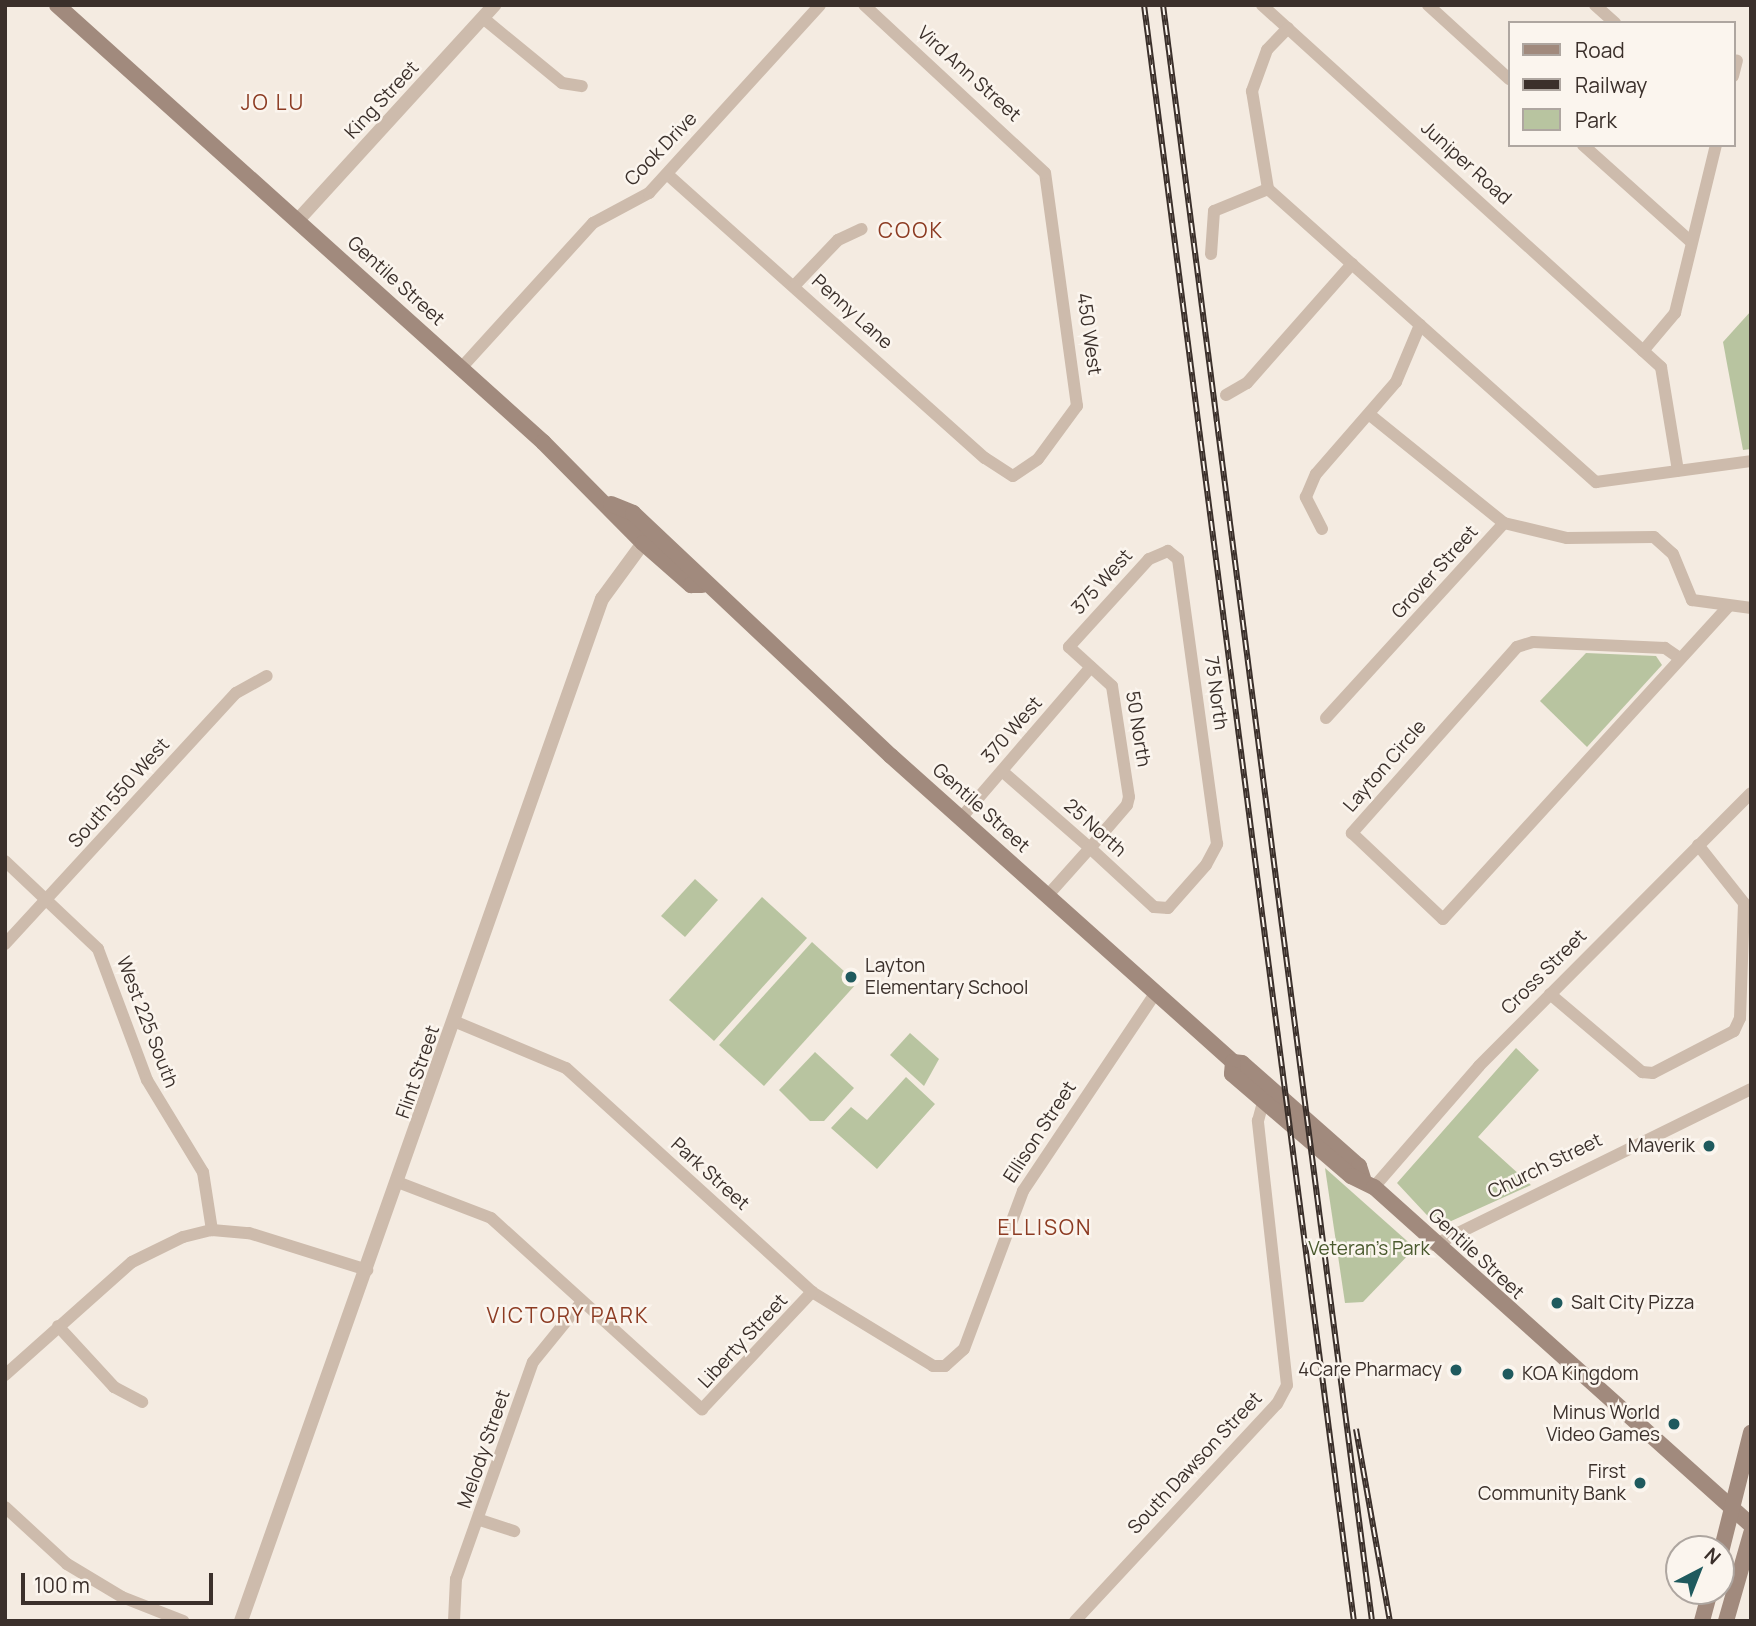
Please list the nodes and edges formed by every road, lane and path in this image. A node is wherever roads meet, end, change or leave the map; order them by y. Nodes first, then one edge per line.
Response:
1 (57, 5) edge
2 (820, 5) edge
3 (864, 5) edge
4 (1262, 5) edge
5 (1428, 5) edge
6 (1595, 5) edge
7 (488, 10) edge
8 (1613, 21) edge
9 (1288, 28) junction
10 (1737, 60) dead end
11 (1735, 68) edge
12 (1508, 78) edge
13 (582, 86) dead end
14 (1585, 147) edge
15 (1715, 147) edge
16 (1045, 173) joint
17 (667, 174) junction
18 (1268, 189) junction
19 (298, 220) junction
20 (862, 229) dead end
21 (1690, 242) junction
22 (1211, 254) dead end
23 (1352, 264) junction
24 (794, 286) junction
25 (1419, 325) junction
26 (1643, 351) junction
27 (462, 368) junction
28 (1226, 395) dead end
29 (1370, 415) junction
30 (1751, 461) edge
31 (1678, 471) junction
32 (1013, 476) joint
33 (614, 505) junction
34 (1504, 523) junction
35 (1322, 529) dead end
36 (643, 542) junction
37 (1168, 551) joint
38 (702, 583) junction
39 (1729, 607) junction
40 (1751, 608) edge
41 (1069, 647) joint
42 (1678, 657) junction
43 (1091, 667) junction
44 (267, 676) dead end
45 (1326, 718) dead end
46 (1002, 772) junction
47 (1751, 793) edge
48 (961, 818) junction
49 (1698, 845) junction
50 (1090, 848) junction
51 (5, 861) edge
52 (1048, 895) junction
53 (48, 899) junction
54 (1164, 909) joint
55 (5, 944) edge
56 (1156, 992) junction
57 (1550, 994) junction
58 (456, 1022) junction
59 (1233, 1062) junction
60 (1751, 1089) edge
61 (1263, 1102) junction
62 (400, 1182) junction
63 (1369, 1183) junction
64 (212, 1230) junction
65 (1434, 1245) junction
66 (367, 1269) junction
67 (812, 1292) junction
68 (581, 1303) junction
69 (58, 1326) junction
70 (933, 1366) joint
71 (5, 1375) edge
72 (142, 1402) dead end
73 (1751, 1433) edge
74 (5, 1507) edge
75 (1732, 1509) junction
76 (480, 1520) junction
77 (1751, 1525) edge
78 (514, 1531) dead end
79 (1751, 1534) edge
80 (1725, 1535) edge
81 (183, 1621) edge
82 (241, 1621) edge
83 (454, 1621) edge
84 (1075, 1621) edge
85 (1726, 1621) edge

1 - 19 main road, Gentile Street
2 - 17 street, Cook Drive
3 - 16 street, Vird Ann Street
4 - 9 street, Juniper Road
5 - 12 street
6 - 8 street
7 - 13 street
7 - 19 street, King Street
9 - 18 street
9 - 26 street, Juniper Road
10 - 11 street
14 - 21 street
15 - 21 street
16 - 32 street, 450 West
17 - 24 street, Penny Lane
17 - 27 street, Cook Drive
18 - 22 street
18 - 23 street
19 - 27 main road, Gentile Street
20 - 24 street
21 - 26 street
23 - 25 street
23 - 28 street
24 - 32 street, Penny Lane
25 - 29 street
25 - 31 street
26 - 31 street, Juniper Road
27 - 33 main road, Gentile Street
29 - 34 street
29 - 35 street
30 - 31 street
33 - 36 main road, Gentile Street
33 - 38 main road, Gentile Street
34 - 39 street, Grover Street
34 - 45 street, Grover Street
36 - 38 main road, Gentile Street
36 - 58 street, Flint Street
37 - 41 street, 375 West
37 - 54 street, 75 North
38 - 48 main road, Gentile Street
39 - 40 street
39 - 42 street, Layton Circle
41 - 43 street, 50 North
42 - 42 street, Layton Circle
43 - 46 street, 370 West
43 - 50 street, 50 North
44 - 53 street, South 550 West
46 - 48 street, 370 West
46 - 50 street, 25 North
47 - 49 street, Cross Street
48 - 52 main road, Gentile Street
49 - 57 street, Cross Street
49 - 57 street
50 - 52 street
50 - 54 street, 25 North
51 - 53 street, West 225 South
52 - 56 main road, Gentile Street
53 - 55 street, South 550 West
53 - 64 street, West 225 South
56 - 59 main road, Gentile Street
56 - 70 street, Ellison Street
57 - 63 street, Cross Street
58 - 62 street, Flint Street
58 - 67 street, Park Street
59 - 61 main road, Gentile Street
59 - 63 main road, Gentile Street
60 - 65 street, Church Street
61 - 63 main road, Gentile Street
61 - 84 street, South Dawson Street
62 - 66 street, Flint Street
62 - 68 street, Liberty Street
63 - 65 main road, Gentile Street
64 - 66 street
64 - 69 street
65 - 75 main road, Gentile Street
66 - 82 street, Flint Street
67 - 68 street, Liberty Street
67 - 70 street, Park Street
68 - 76 street, Melody Street
69 - 71 street
69 - 72 street
73 - 75 main road
74 - 81 street
75 - 77 main road, Gentile Street
75 - 80 main road
76 - 78 street
76 - 83 street, Melody Street
79 - 85 main road

